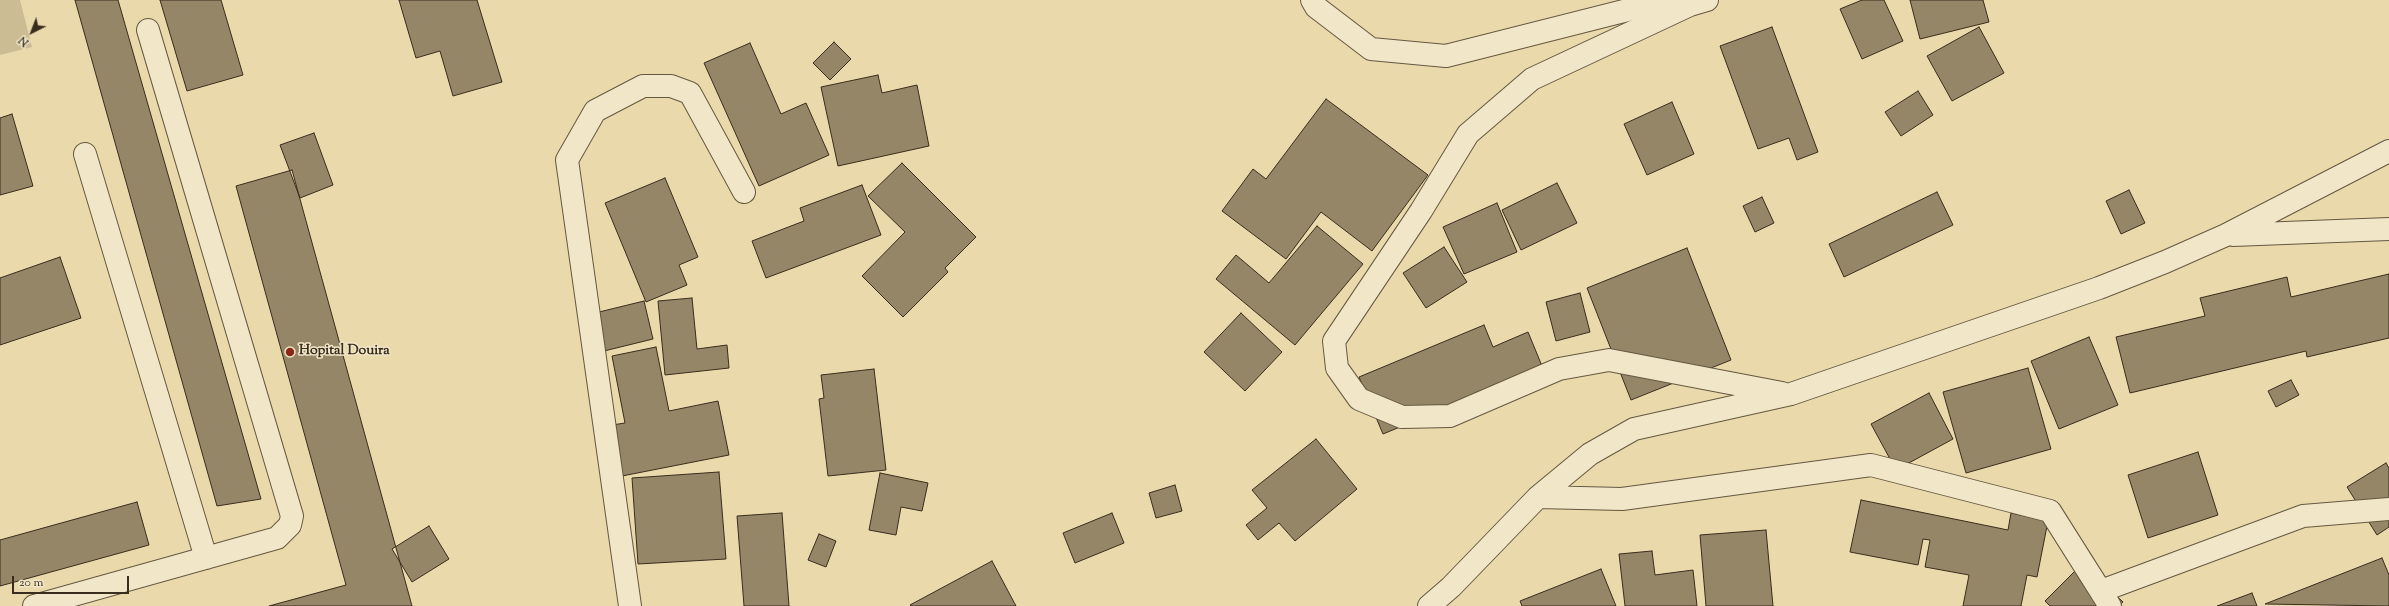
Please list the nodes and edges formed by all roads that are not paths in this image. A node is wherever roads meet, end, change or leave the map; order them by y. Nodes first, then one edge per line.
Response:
1 (1312, 0) edge
2 (1667, 0) edge
3 (1707, 0) edge
4 (148, 30) dead end
5 (2389, 151) edge
6 (85, 154) dead end
7 (744, 192) dead end
8 (2389, 229) edge
9 (2226, 235) junction
10 (1791, 394) junction
11 (1538, 497) junction
12 (2389, 510) edge
13 (206, 558) junction
14 (2105, 599) edge
15 (34, 606) edge
16 (630, 606) edge
17 (1429, 606) edge

1 - 2 street
3 - 10 street
4 - 13 street
5 - 9 street
6 - 13 street
7 - 16 street
8 - 9 street
9 - 10 street
10 - 11 street
11 - 14 street
11 - 17 street
12 - 14 street
13 - 15 street

